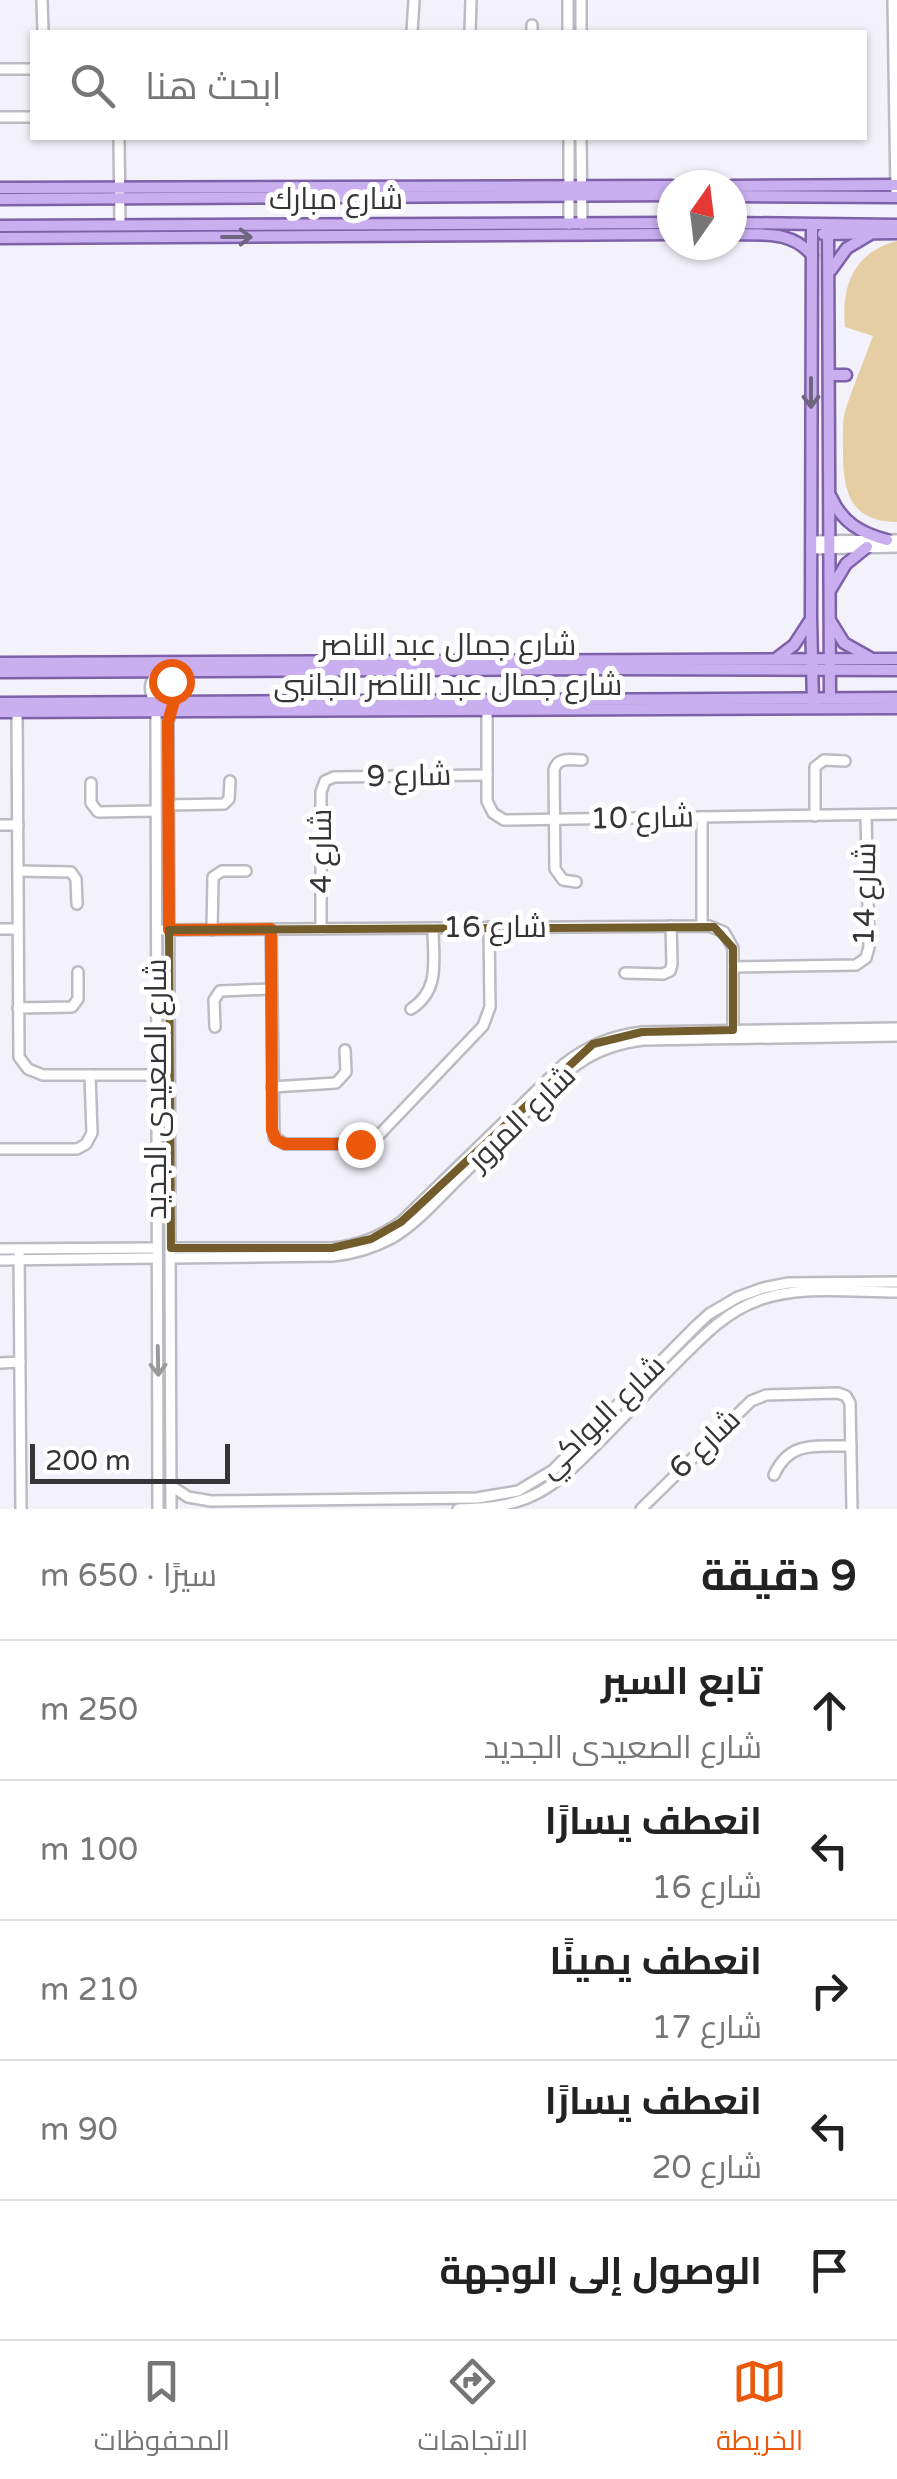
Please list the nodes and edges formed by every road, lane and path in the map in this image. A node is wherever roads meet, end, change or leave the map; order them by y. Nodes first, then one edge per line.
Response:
1 (42, 0) edge
2 (414, 0) edge
3 (471, 0) edge
4 (568, 0) edge
5 (580, 0) edge
6 (893, 0) edge
7 (43, 30) edge
8 (412, 30) edge
9 (470, 30) edge
10 (568, 30) edge
11 (581, 30) edge
12 (895, 52) edge
13 (0, 69) edge
14 (30, 69) edge
15 (30, 116) edge
16 (0, 117) edge
17 (896, 126) edge
18 (118, 140) edge
19 (569, 140) edge
20 (582, 140) edge
21 (896, 185) edge
22 (747, 186) edge
23 (657, 187) edge
24 (0, 188) edge
25 (575, 192) junction
26 (120, 194) junction
27 (657, 195) edge
28 (747, 196) edge
29 (897, 197) edge
30 (299, 198) junction
31 (0, 199) edge
32 (657, 223) edge
33 (416, 224) junction
34 (576, 224) junction
35 (747, 224) edge
36 (192, 225) junction
37 (897, 225) edge
38 (0, 226) edge
39 (120, 226) junction
40 (812, 230) junction
41 (828, 230) junction
42 (300, 231) junction
43 (875, 233) junction
44 (897, 233) edge
45 (657, 234) edge
46 (747, 235) edge
47 (440, 236) junction
48 (0, 238) edge
49 (174, 238) junction
50 (812, 255) junction
51 (829, 275) junction
52 (811, 345) junction
53 (828, 345) junction
54 (846, 375) dead end
55 (828, 376) junction
56 (828, 491) junction
57 (892, 543) edge
58 (829, 544) junction
59 (811, 545) junction
60 (867, 547) junction
61 (830, 594) junction
62 (811, 617) junction
63 (830, 618) junction
64 (879, 659) junction
65 (897, 659) edge
66 (775, 660) junction
67 (0, 664) edge
68 (606, 664) junction
69 (812, 665) junction
70 (830, 665) junction
71 (277, 666) junction
72 (897, 670) edge
73 (0, 672) edge
74 (162, 673) junction
75 (830, 698) junction
76 (897, 698) edge
77 (0, 703) edge
78 (813, 703) junction
79 (155, 707) junction
80 (172, 707) junction
81 (65, 708) junction
82 (897, 708) edge
83 (487, 710) junction
84 (0, 712) edge
85 (18, 712) junction
86 (582, 760) dead end
87 (844, 760) dead end
88 (487, 775) junction
89 (330, 778) joint
90 (230, 781) dead end
91 (91, 783) dead end
92 (168, 805) junction
93 (156, 812) junction
94 (897, 814) edge
95 (866, 815) junction
96 (815, 816) junction
97 (702, 818) junction
98 (554, 820) junction
99 (0, 825) edge
100 (18, 825) junction
101 (18, 871) junction
102 (246, 871) dead end
103 (576, 882) dead end
104 (77, 904) dead end
105 (672, 926) junction
106 (702, 926) junction
107 (489, 927) junction
108 (433, 928) junction
109 (0, 929) edge
110 (18, 929) junction
111 (271, 929) junction
112 (321, 929) junction
113 (155, 930) junction
114 (169, 930) junction
115 (212, 930) junction
116 (733, 967) junction
117 (78, 972) dead end
118 (625, 974) dead end
119 (272, 990) junction
120 (18, 1008) junction
121 (411, 1008) dead end
122 (215, 1026) dead end
123 (897, 1028) edge
124 (734, 1034) junction
125 (897, 1036) edge
126 (345, 1050) dead end
127 (90, 1075) junction
128 (156, 1075) junction
129 (170, 1075) junction
130 (272, 1087) junction
131 (0, 1149) edge
132 (0, 1249) edge
133 (157, 1253) junction
134 (171, 1253) junction
135 (19, 1254) junction
136 (0, 1260) edge
137 (897, 1282) edge
138 (897, 1292) edge
139 (157, 1315) junction
140 (171, 1315) junction
141 (20, 1362) junction
142 (0, 1363) edge
143 (851, 1446) junction
144 (774, 1475) dead end
145 (171, 1486) junction
146 (202, 1505) edge
147 (392, 1505) edge
148 (21, 1509) edge
149 (158, 1509) edge
150 (171, 1509) edge
151 (458, 1509) edge
152 (641, 1509) edge
153 (852, 1509) edge

1 - 7 street
2 - 8 street
3 - 9 street
4 - 10 street
5 - 11 street
6 - 12 street
12 - 17 street
13 - 14 street
15 - 16 street
17 - 21 street
18 - 26 street
19 - 25 street
20 - 25 street
21 - 22 main road
21 - 29 street
23 - 25 main road
24 - 26 main road
25 - 26 main road
25 - 27 main road, شارع مبارك
25 - 30 main road, شارع مبارك
25 - 34 street
26 - 30 main road, شارع مبارك
26 - 31 main road, شارع مبارك
26 - 39 street
28 - 29 main road
30 - 42 main road
32 - 34 main road, شارع مبارك
33 - 34 main road, شارع مبارك
33 - 42 main road, شارع مبارك
33 - 47 main road
35 - 40 main road
36 - 39 main road, شارع مبارك
36 - 42 main road, شارع مبارك
36 - 49 main road
37 - 41 main road
38 - 39 main road, شارع مبارك
40 - 41 main road
40 - 50 main road
41 - 43 main road
41 - 51 main road
42 - 47 main road
49 -> 42 main road
43 - 44 main road
43 - 51 main road
45 - 47 main road
46 - 50 main road
48 - 49 main road
50 - 52 main road
51 - 53 main road
52 - 53 main road
52 -> 59 main road
53 - 55 main road
54 - 55 main road
55 - 56 main road
56 - 57 main road
56 - 58 main road
57 - 58 street
57 - 60 street
58 - 59 street
58 - 60 street
58 - 61 main road
59 - 62 main road
60 - 61 main road
61 - 63 main road
62 - 66 main road
62 - 69 main road
63 - 64 main road
63 - 70 main road
64 - 65 main road
64 - 70 main road
66 - 68 main road, شارع جمال عبد الناصر الجانبى
66 - 69 main road, شارع جمال عبد الناصر الجانبى
67 - 71 main road, شارع جمال عبد الناصر الجانبى
68 - 69 main road, شارع جمال عبد الناصر
68 - 71 main road, شارع جمال عبد الناصر الجانبى
69 - 70 main road, شارع جمال عبد الناصر
69 - 78 main road
70 - 72 main road, شارع جمال عبد الناصر
70 - 75 main road
71 - 74 main road, شارع جمال عبد الناصر
73 - 74 main road, شارع جمال عبد الناصر
74 - 79 street, شارع الصعيدى الجديد
74 - 80 street, شارع الصعيدى الجديد
75 - 76 main road, شارع جمال عبد الناصر
75 - 78 main road, شارع جمال عبد الناصر
77 - 81 main road
78 - 80 main road, شارع جمال عبد الناصر
78 - 82 main road, شارع جمال عبد الناصر الجانبى
78 - 83 main road, شارع جمال عبد الناصر الجانبى
79 - 80 main road, شارع جمال عبد الناصر الجانبى
79 - 81 main road, شارع جمال عبد الناصر الجانبى
79 - 93 street, شارع الصعيدى الجديد
80 - 83 main road, شارع جمال عبد الناصر الجانبى
80 - 92 street, شارع الصعيدى الجديد
81 - 85 main road, شارع جمال عبد الناصر الجانبى
83 - 88 street, شارع 10
84 - 85 main road, شارع جمال عبد الناصر الجانبى
85 - 100 street
86 - 98 street
87 - 96 street
88 - 89 street, شارع 9
88 - 98 street, شارع 10
89 - 112 street, شارع 4
90 - 92 street
91 - 93 street
92 - 114 street, شارع الصعيدى الجديد
93 - 113 street, شارع الصعيدى الجديد
94 - 95 street, شارع 10
95 - 96 street, شارع 10
95 - 116 street, شارع 14
96 - 97 street, شارع 10
97 - 98 street, شارع 10
97 - 106 street
98 - 103 street
99 - 100 street
100 - 101 street
101 - 104 street
101 - 110 street
102 - 115 street
105 - 106 street, شارع 16
105 - 107 street, شارع 16
105 - 118 street
106 - 116 street
107 - 108 street, شارع 16
107 - 130 street
108 - 112 street, شارع 16
108 - 121 street
109 - 110 street
110 - 120 street
111 - 112 street, شارع 16
111 - 115 street, شارع 16
111 - 119 street
113 - 114 street, شارع 16
113 - 128 street, شارع الصعيدى الجديد
114 - 115 street, شارع 16
114 - 129 street, شارع الصعيدى الجديد
116 - 124 street
117 - 120 street
119 - 122 street
119 - 130 street
120 - 127 street
123 - 124 street, شارع المرور
124 - 125 street, شارع المرور
124 - 134 street, شارع المرور
126 - 130 street
127 - 128 street
127 - 131 street
128 - 129 street
128 - 133 street, شارع الصعيدى الجديد
129 - 134 street, شارع الصعيدى الجديد
132 - 135 street
133 - 135 street
133 - 139 street, شارع الصعيدى الجديد
134 - 140 street, شارع الصعيدى الجديد
135 - 136 street
135 - 141 street
137 - 147 street, شارع البواكي
138 - 151 street, شارع البواكي
139 - 140 street
139 -> 149 street, شارع الصعيدى الجديد
140 - 145 street, شارع الصعيدى الجديد
141 - 142 street
141 - 148 street
143 - 144 street
143 - 152 street, شارع 6
143 - 153 street
145 - 146 street, شارع البواكي
145 - 150 street, شارع الصعيدى الجديد
146 - 147 street, شارع البواكي

